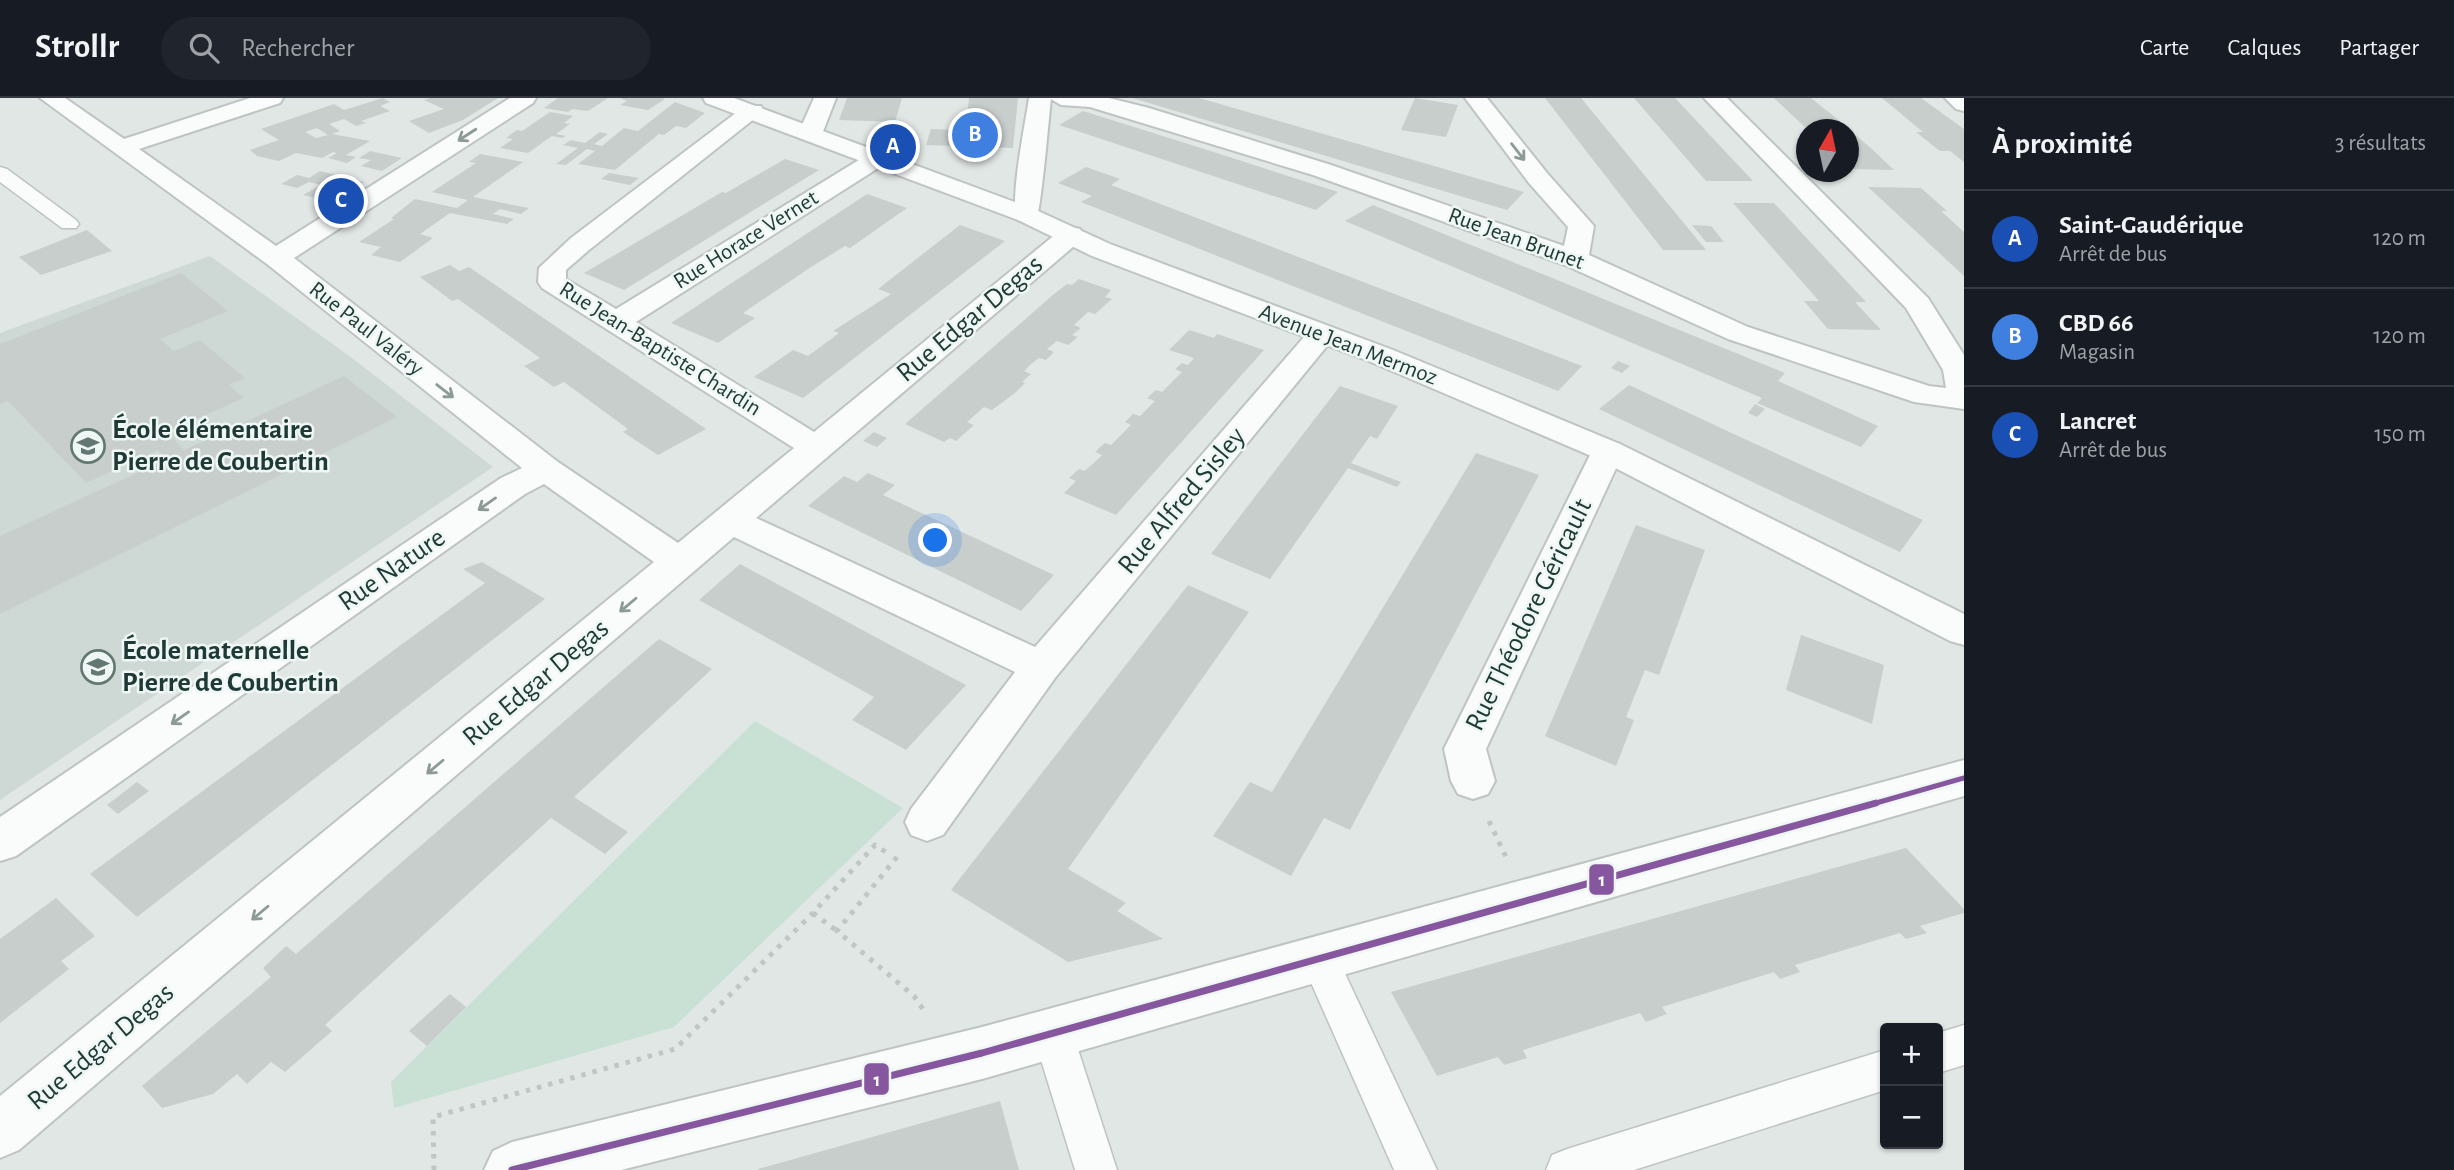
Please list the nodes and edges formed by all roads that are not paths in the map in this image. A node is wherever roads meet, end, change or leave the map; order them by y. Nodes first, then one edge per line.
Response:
1 (51, 98) edge
2 (272, 98) edge
3 (525, 98) edge
4 (714, 98) edge
5 (825, 98) edge
6 (1040, 98) edge
7 (1061, 98) edge
8 (1476, 98) edge
9 (1716, 98) edge
10 (1956, 98) edge
11 (1964, 104) edge
12 (752, 111) junction
13 (810, 134) junction
14 (122, 147) junction
15 (875, 160) junction
16 (0, 173) edge
17 (1027, 215) junction
18 (69, 224) dead end
19 (1071, 234) junction
20 (276, 258) junction
21 (1576, 260) junction
22 (617, 321) junction
23 (1321, 335) junction
24 (1964, 400) edge
25 (816, 448) junction
26 (1608, 451) junction
27 (546, 470) junction
28 (729, 520) junction
29 (680, 562) junction
30 (1964, 631) edge
31 (1041, 667) junction
32 (1473, 781) dead end
33 (1961, 783) edge
34 (927, 822) road end
35 (0, 842) edge
36 (1320, 960) junction
37 (1053, 1034) junction
38 (1964, 1045) edge
39 (1943, 1051) edge
40 (1880, 1072) edge
41 (0, 1131) edge
42 (512, 1170) edge
43 (1096, 1170) edge
44 (1416, 1170) edge
45 (1567, 1170) edge

1 - 14 street, Rue Paul Valéry
2 - 14 street
3 -> 20 street
4 - 12 street, Avenue Jean Mermoz
5 - 13 street
6 - 17 street
7 - 21 street, Rue Jean Brunet
8 -> 21 street
9 - 24 street
10 - 11 street
12 - 13 street, Avenue Jean Mermoz
12 - 22 street, Rue Jean-Baptiste Chardin
13 - 15 street, Avenue Jean Mermoz
14 - 20 street, Rue Paul Valéry
15 - 17 street, Avenue Jean Mermoz
15 - 22 street, Rue Horace Vernet
16 - 18 lane
17 - 19 street, Avenue Jean Mermoz
19 - 23 street, Avenue Jean Mermoz
19 - 25 street, Rue Edgar Degas
20 -> 27 street, Rue Paul Valéry
21 - 24 street, Rue Jean Brunet
22 - 25 street, Rue Jean-Baptiste Chardin
23 - 26 street, Avenue Jean Mermoz
23 - 31 street, Rue Alfred Sisley
25 - 28 street, Rue Edgar Degas
26 - 30 street, Avenue Jean Mermoz
26 - 32 street, Rue Théodore Géricault
27 - 29 street, Rue Paul Valéry
27 -> 35 street, Rue Nature
28 - 29 street, Rue Edgar Degas
28 - 31 street
29 -> 41 street, Rue Edgar Degas
31 - 34 street, Rue Alfred Sisley
33 - 36 street
36 - 37 street
36 - 44 lane
37 - 42 street
37 - 43 lane
38 - 39 lane
40 - 45 lane

